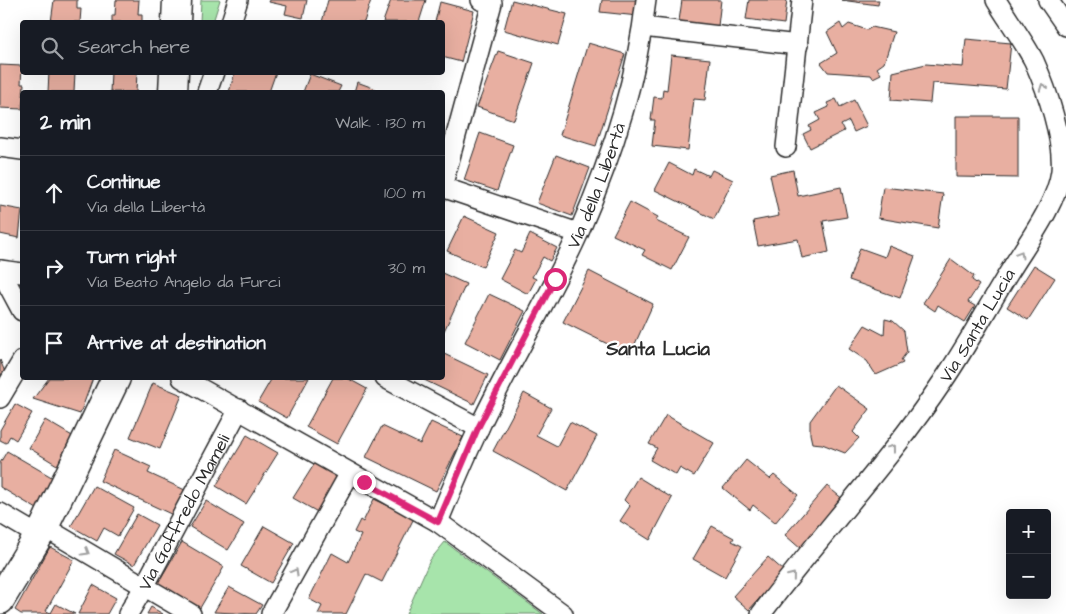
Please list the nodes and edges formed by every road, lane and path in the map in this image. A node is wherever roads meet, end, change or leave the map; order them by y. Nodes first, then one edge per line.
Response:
1 (178, 0) edge
2 (238, 0) edge
3 (481, 0) edge
4 (646, 0) edge
5 (802, 0) edge
6 (996, 0) edge
7 (1048, 0) edge
8 (176, 20) edge
9 (231, 20) edge
10 (1066, 26) edge
11 (643, 27) junction
12 (798, 45) junction
13 (174, 75) edge
14 (213, 75) edge
15 (173, 90) edge
16 (208, 90) edge
17 (0, 147) edge
18 (786, 147) dead end
19 (20, 150) edge
20 (445, 176) edge
21 (445, 188) edge
22 (578, 233) junction
23 (0, 270) edge
24 (20, 273) edge
25 (20, 307) edge
26 (20, 364) edge
27 (115, 380) edge
28 (186, 380) edge
29 (389, 380) edge
30 (0, 398) edge
31 (239, 409) junction
32 (478, 428) junction
33 (350, 473) junction
34 (0, 513) edge
35 (438, 522) junction
36 (41, 532) junction
37 (7, 576) edge
38 (144, 587) junction
39 (0, 600) edge
40 (128, 614) edge
41 (191, 614) edge
42 (271, 614) edge
43 (563, 614) edge
44 (761, 614) edge

1 - 8 street
2 - 9 street
3 - 20 street
4 - 11 street, Via della Libertà
5 - 12 street
44 -> 6 street, Via Santa Lucia
7 - 10 street
11 - 12 street
11 - 22 street, Via della Libertà
12 - 18 street
13 - 15 street
14 - 16 street
17 - 19 street
21 - 22 street
22 - 32 street, Via della Libertà
23 - 24 street
23 - 25 street
26 - 30 street
27 - 36 street
28 - 31 street
29 - 32 street
31 - 33 street
31 - 38 street, Via Goffredo Mameli
32 - 35 street, Via della Libertà
33 - 35 street
42 -> 33 street
34 - 36 street
35 - 43 street
36 - 37 street
36 -> 38 street
37 - 39 street
38 - 40 street, Via Goffredo Mameli
38 - 41 street

